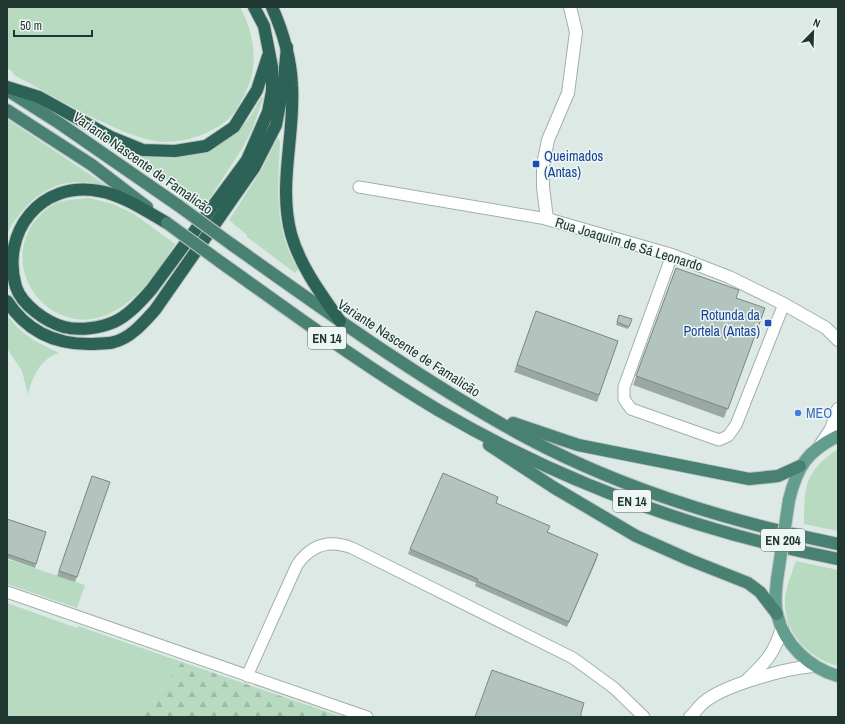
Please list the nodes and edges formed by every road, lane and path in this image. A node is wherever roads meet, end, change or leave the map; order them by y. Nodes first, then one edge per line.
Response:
1 (254, 7) edge
2 (272, 7) edge
3 (570, 7) edge
4 (287, 48) junction
5 (269, 51) junction
6 (7, 88) edge
7 (7, 110) edge
8 (359, 186) dead end
9 (547, 219) junction
10 (167, 223) junction
11 (672, 255) junction
12 (7, 301) edge
13 (784, 304) junction
14 (340, 321) junction
15 (838, 340) edge
16 (838, 409) edge
17 (439, 410) junction
18 (477, 410) junction
19 (838, 436) edge
20 (821, 444) junction
21 (800, 466) junction
22 (838, 544) edge
23 (838, 559) edge
24 (7, 592) edge
25 (777, 614) junction
26 (782, 627) junction
27 (814, 666) junction
28 (247, 676) junction
29 (838, 676) edge
30 (744, 684) junction
31 (692, 716) edge
32 (367, 717) edge
33 (644, 717) edge

1 - 5 highway
2 - 4 highway
3 - 9 street, Rua Joaquim de Sá Leonardo
4 - 12 highway
4 - 14 highway
5 - 6 highway
5 - 10 highway
6 - 14 highway, Variante Nascente de Famalicão / EN 14, bridge
7 - 10 highway, EN 14
8 - 9 street
9 - 11 street, Rua Joaquim de Sá Leonardo
10 - 17 highway, EN 14, bridge
11 - 13 street, Rua Joaquim de Sá Leonardo
11 - 13 street
13 - 15 street, Rua Joaquim de Sá Leonardo
14 - 18 highway, Variante Nascente de Famalicão / EN 14
16 - 20 street
17 - 23 highway, EN 14
17 - 25 highway
18 - 21 highway
18 - 22 highway, Variante Nascente de Famalicão / EN 14
19 - 20 main road, EN 204
20 - 21 main road, EN 204
21 - 25 main road, EN 204, bridge
24 - 28 street
25 - 26 main road, EN 204
26 - 27 main road, EN 204
26 - 30 street
27 - 29 main road, EN 204
27 - 30 street
28 - 32 street
28 - 33 street
30 - 31 street

